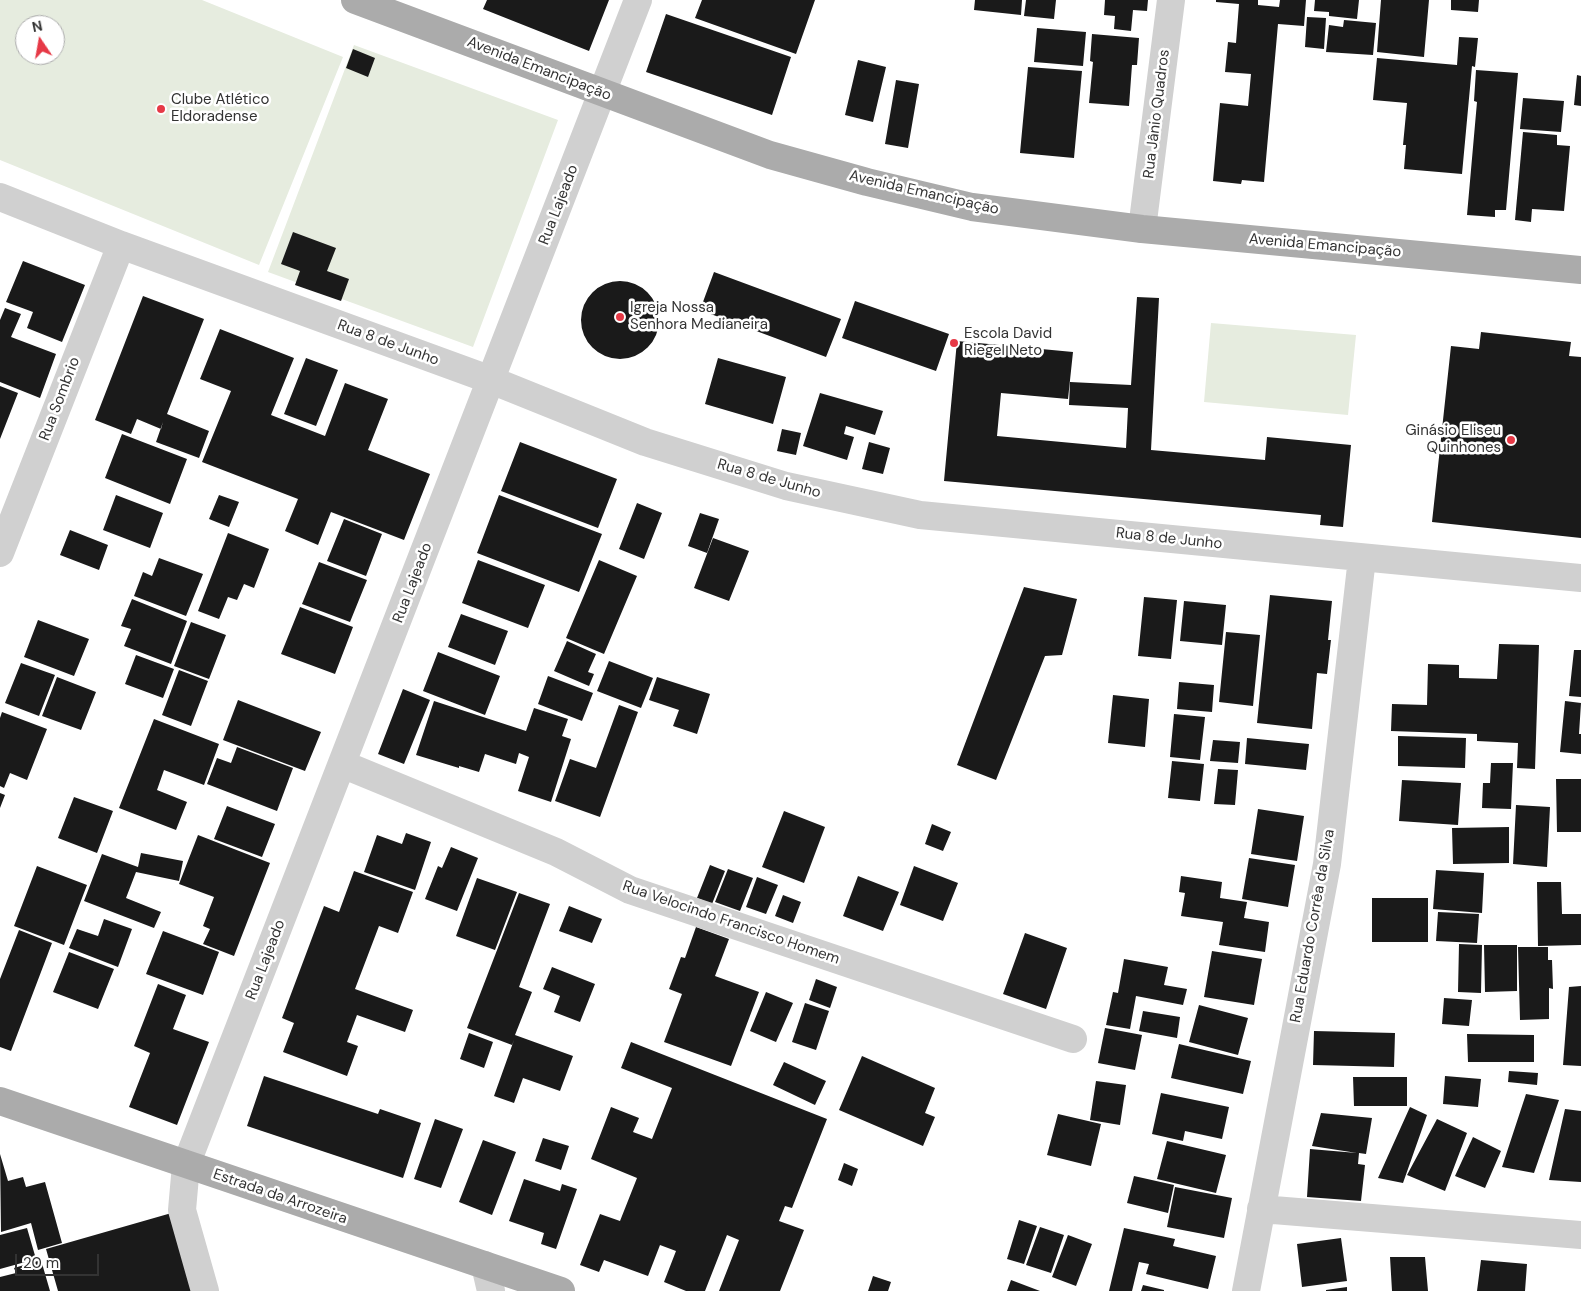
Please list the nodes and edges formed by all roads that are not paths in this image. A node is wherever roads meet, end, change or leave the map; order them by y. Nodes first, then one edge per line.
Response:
1 (355, 0) edge
2 (638, 0) edge
3 (1171, 0) edge
4 (603, 93) junction
5 (0, 197) edge
6 (1142, 229) junction
7 (121, 245) junction
8 (1581, 270) edge
9 (491, 380) junction
10 (0, 553) edge
11 (1362, 558) junction
12 (1581, 578) edge
13 (342, 764) junction
14 (1073, 1039) dead end
15 (0, 1101) edge
16 (186, 1165) junction
17 (1260, 1209) junction
18 (1581, 1235) edge
19 (488, 1278) edge
20 (205, 1291) edge
21 (561, 1291) edge
22 (1246, 1291) edge

1 - 4 main road, Avenida Emancipação
2 - 4 street, Rua Lajeado
3 - 6 street, Rua Jânio Quadros
4 - 6 main road, Avenida Emancipação
4 - 9 street, Rua Lajeado
5 - 7 street, Rua 8 de Junho
6 - 8 main road, Avenida Emancipação
7 - 9 street, Rua 8 de Junho
7 - 10 street, Rua Sombrio
9 - 11 street, Rua 8 de Junho
9 - 13 street, Rua Lajeado
11 - 12 street, Rua 8 de Junho
11 - 17 street, Rua Eduardo Corrêa da Silva
13 - 14 street, Rua Velocindo Francisco Homem
13 - 16 street, Rua Lajeado
15 - 16 main road, Estrada da Arrozeira
16 - 19 main road, Estrada da Arrozeira
16 - 20 street, Rua Lajeado
17 - 18 street
17 - 22 street, Rua Eduardo Corrêa da Silva
19 - 21 main road, Estrada da Arrozeira

